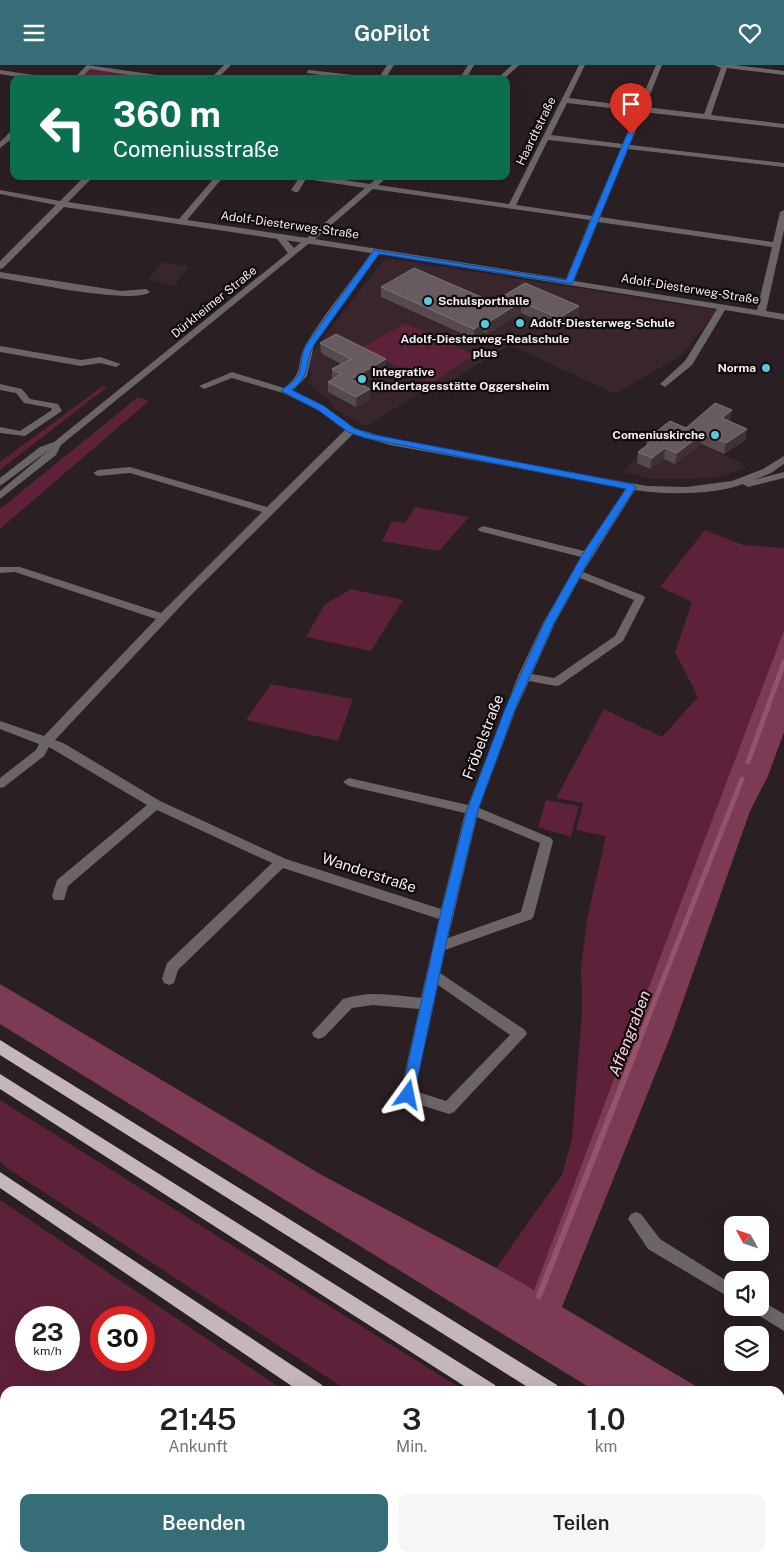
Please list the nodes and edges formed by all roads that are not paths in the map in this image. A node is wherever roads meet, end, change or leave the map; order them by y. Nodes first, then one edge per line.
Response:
1 (228, 65) edge
2 (315, 65) edge
3 (392, 65) edge
4 (516, 65) edge
5 (582, 65) edge
6 (659, 65) edge
7 (722, 65) edge
8 (90, 66) edge
9 (771, 68) edge
10 (0, 72) edge
11 (309, 72) junction
12 (784, 73) edge
13 (20, 75) edge
14 (80, 75) edge
15 (146, 75) edge
16 (218, 75) edge
17 (306, 75) edge
18 (335, 75) edge
19 (384, 75) edge
20 (505, 75) edge
21 (564, 100) junction
22 (641, 109) junction
23 (707, 117) junction
24 (784, 126) edge
25 (10, 137) edge
26 (546, 137) junction
27 (0, 146) edge
28 (626, 147) junction
29 (784, 165) edge
30 (86, 180) edge
31 (217, 180) edge
32 (301, 180) edge
33 (324, 180) edge
34 (380, 180) edge
35 (372, 187) junction
36 (295, 191) dead end
37 (0, 192) edge
38 (62, 204) junction
39 (511, 207) junction
40 (784, 212) edge
41 (596, 219) junction
42 (181, 222) junction
43 (279, 236) junction
44 (308, 241) junction
45 (777, 245) junction
46 (377, 251) junction
47 (294, 253) junction
48 (0, 266) edge
49 (0, 275) edge
50 (569, 282) junction
51 (146, 292) dead end
52 (722, 307) junction
53 (761, 313) junction
54 (784, 317) edge
55 (0, 349) edge
56 (116, 364) dead end
57 (665, 384) dead end
58 (204, 386) dead end
59 (0, 387) edge
60 (286, 391) junction
61 (0, 430) edge
62 (351, 430) junction
63 (56, 444) junction
64 (783, 462) edge
65 (98, 473) dead end
66 (784, 475) edge
67 (0, 483) edge
68 (734, 484) junction
69 (632, 487) junction
70 (0, 496) edge
71 (268, 511) junction
72 (483, 529) dead end
73 (587, 555) junction
74 (0, 570) edge
75 (576, 573) junction
76 (164, 617) junction
77 (524, 676) junction
78 (0, 725) edge
79 (46, 742) junction
80 (349, 782) dead end
81 (0, 784) edge
82 (156, 804) junction
83 (472, 810) junction
84 (281, 862) junction
85 (59, 896) dead end
86 (446, 916) junction
87 (439, 947) junction
88 (433, 975) junction
89 (169, 979) dead end
90 (427, 1004) junction
91 (319, 1033) dead end
92 (0, 1047) edge
93 (0, 1081) edge
94 (0, 1179) edge
95 (636, 1219) dead end
96 (724, 1287) edge
97 (769, 1314) edge
98 (784, 1323) edge
99 (308, 1386) edge
100 (480, 1386) edge
101 (542, 1386) edge

1 - 16 street
2 - 11 street
3 - 19 street
4 - 20 street
5 - 21 street, Haardtstraße
6 - 22 street
7 - 9 street
7 - 23 street
8 - 14 street
8 - 15 street
9 - 12 street
10 - 13 street
11 - 17 street
11 - 18 street
21 - 22 street
21 - 26 street, Haardtstraße
22 - 23 street
22 - 28 street
23 - 24 street
25 - 27 street
26 - 28 street
26 - 39 street, Haardtstraße
28 - 29 street
28 - 41 street
30 - 38 street
31 - 42 street
32 - 36 street
33 - 35 street
34 - 35 street, Dürkheimer Straße
35 - 39 street
35 - 44 street, Dürkheimer Straße
37 - 38 street, Adolf-Diesterweg-Straße
38 - 42 street, Adolf-Diesterweg-Straße
38 - 48 street
39 - 41 street
40 - 45 street
41 - 45 street
41 - 50 street
42 - 43 street, Adolf-Diesterweg-Straße
43 - 44 street, Adolf-Diesterweg-Straße
43 - 47 street
44 - 46 street, Adolf-Diesterweg-Straße
44 - 47 street, Dürkheimer Straße
45 - 53 street
46 - 50 street, Adolf-Diesterweg-Straße
46 - 60 street
47 - 63 street, Dürkheimer Straße
49 - 51 street
50 - 52 street, Adolf-Diesterweg-Straße
52 - 53 street, Adolf-Diesterweg-Straße
52 - 57 street
53 - 54 street, Adolf-Diesterweg-Straße
55 - 56 street
58 - 60 street
59 - 61 street
60 - 62 street
62 - 69 street
62 - 71 street
63 - 67 street, Dürkheimer Straße
63 - 70 street, Dürkheimer Straße
64 - 68 street
65 - 71 street
66 - 68 street
68 - 69 street
69 - 73 street, Fröbelstraße
71 - 76 street
72 - 73 street
73 - 75 street, Fröbelstraße
74 - 76 street
75 - 77 street, Fröbelstraße
75 - 77 street
76 - 79 street
77 - 83 street, Fröbelstraße
78 - 79 street, Wanderstraße
79 - 81 street
79 - 82 street, Wanderstraße
80 - 83 street
82 - 84 street, Wanderstraße
82 - 85 street
83 - 86 street, Fröbelstraße
83 - 87 street
84 - 86 street, Wanderstraße
84 - 89 street
86 - 87 street, Fröbelstraße
87 - 88 street, Fröbelstraße
88 - 90 street, Fröbelstraße
88 - 90 street, Fröbelstraße
90 - 91 street
92 - 101 highway
93 - 100 highway
94 - 99 highway
95 - 96 street
97 - 98 street

